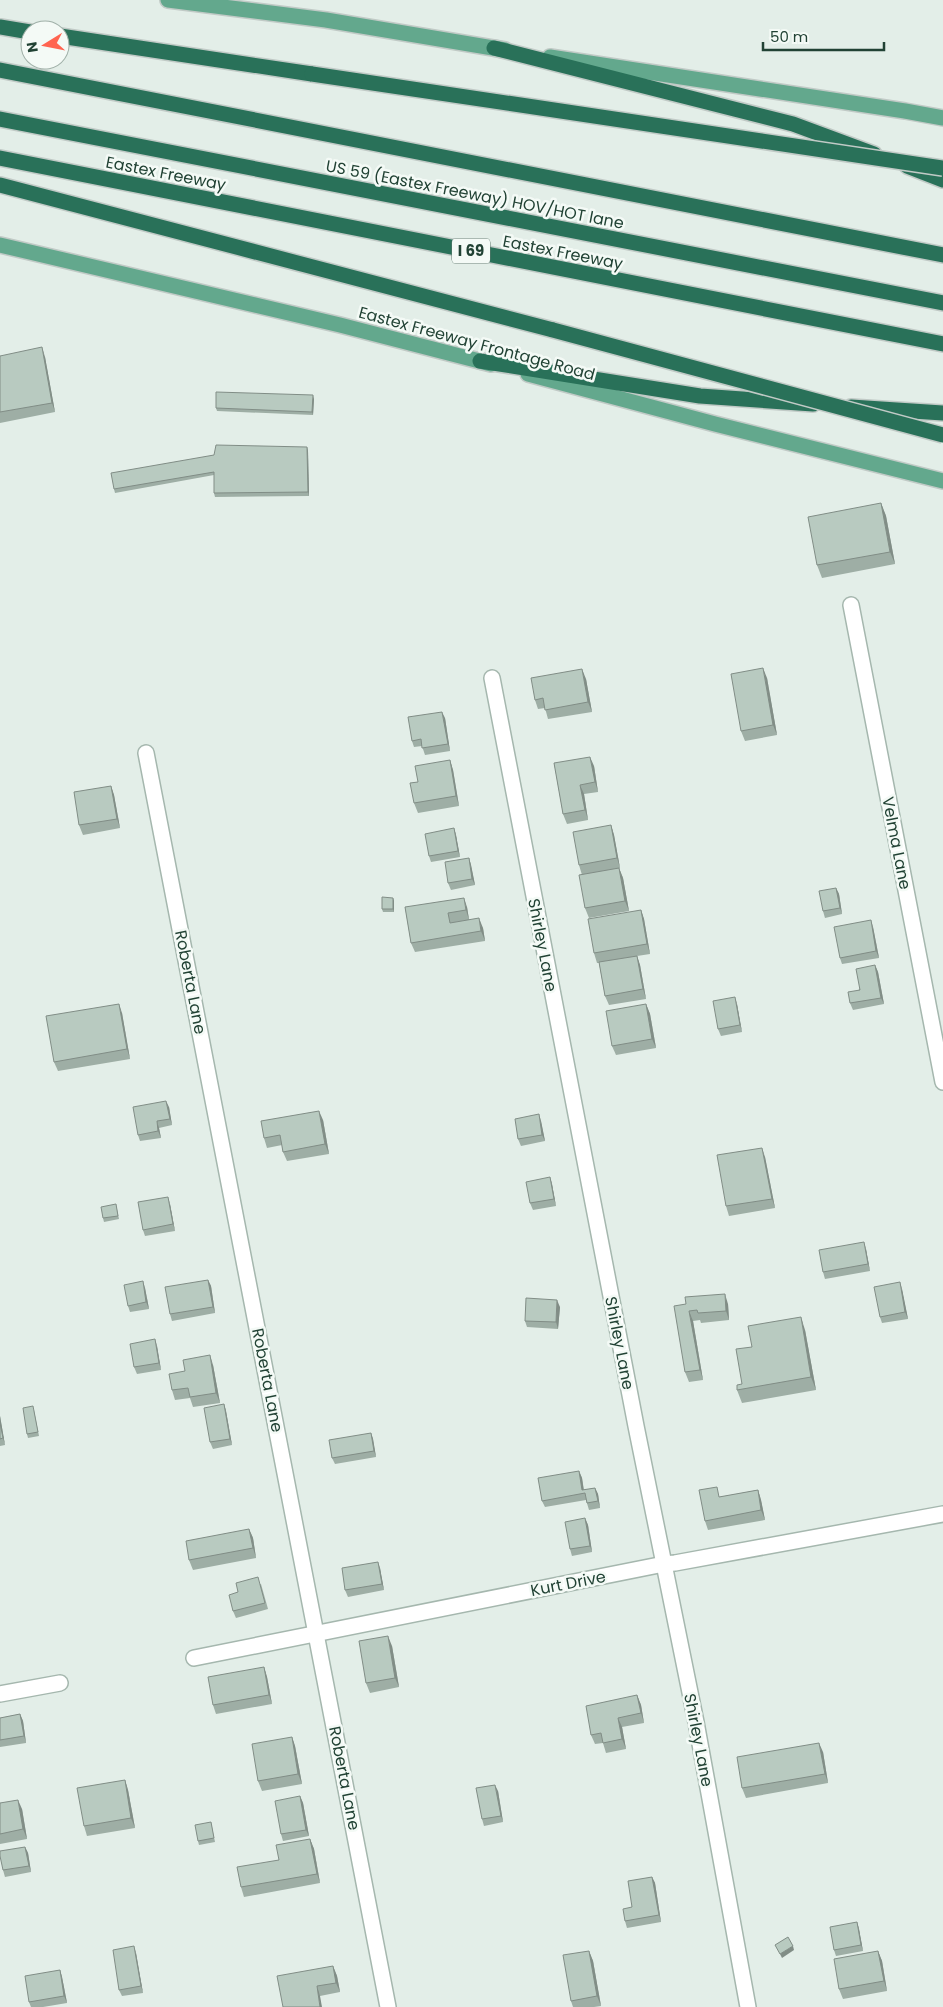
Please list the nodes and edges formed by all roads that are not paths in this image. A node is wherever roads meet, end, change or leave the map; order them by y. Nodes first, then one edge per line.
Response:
1 (168, 0) edge
2 (0, 27) edge
3 (20, 30) edge
4 (70, 38) edge
5 (494, 48) junction
6 (0, 70) edge
7 (943, 118) edge
8 (0, 119) edge
9 (0, 158) edge
10 (943, 168) edge
11 (943, 180) edge
12 (0, 185) edge
13 (0, 245) edge
14 (943, 254) edge
15 (943, 303) edge
16 (943, 344) edge
17 (480, 361) junction
18 (943, 413) edge
19 (943, 434) edge
20 (943, 481) edge
21 (850, 605) dead end
22 (492, 678) dead end
23 (146, 753) dead end
24 (943, 1082) edge
25 (943, 1514) edge
26 (664, 1564) junction
27 (317, 1633) junction
28 (194, 1658) dead end
29 (60, 1682) dead end
30 (0, 1694) edge
31 (388, 2007) edge
32 (748, 2007) edge

1 - 5 main road
2 - 3 highway
4 - 10 highway, bridge
5 - 7 main road
5 - 11 highway
6 - 14 highway
8 - 15 highway, US 59 (Eastex Freeway) HOV/HOT lane
9 - 16 highway, Eastex Freeway / I 69
12 - 19 highway, bridge
13 - 17 main road, Eastex Freeway Frontage Road
17 - 18 highway
17 - 20 main road, Eastex Freeway Frontage Road
21 - 24 street, Velma Lane
22 - 26 street, Shirley Lane
23 - 27 street, Roberta Lane
25 - 26 street, Kurt Drive
26 - 27 street, Kurt Drive
26 - 32 street, Shirley Lane
27 - 28 street, Kurt Drive
27 - 31 street, Roberta Lane
29 - 30 street

